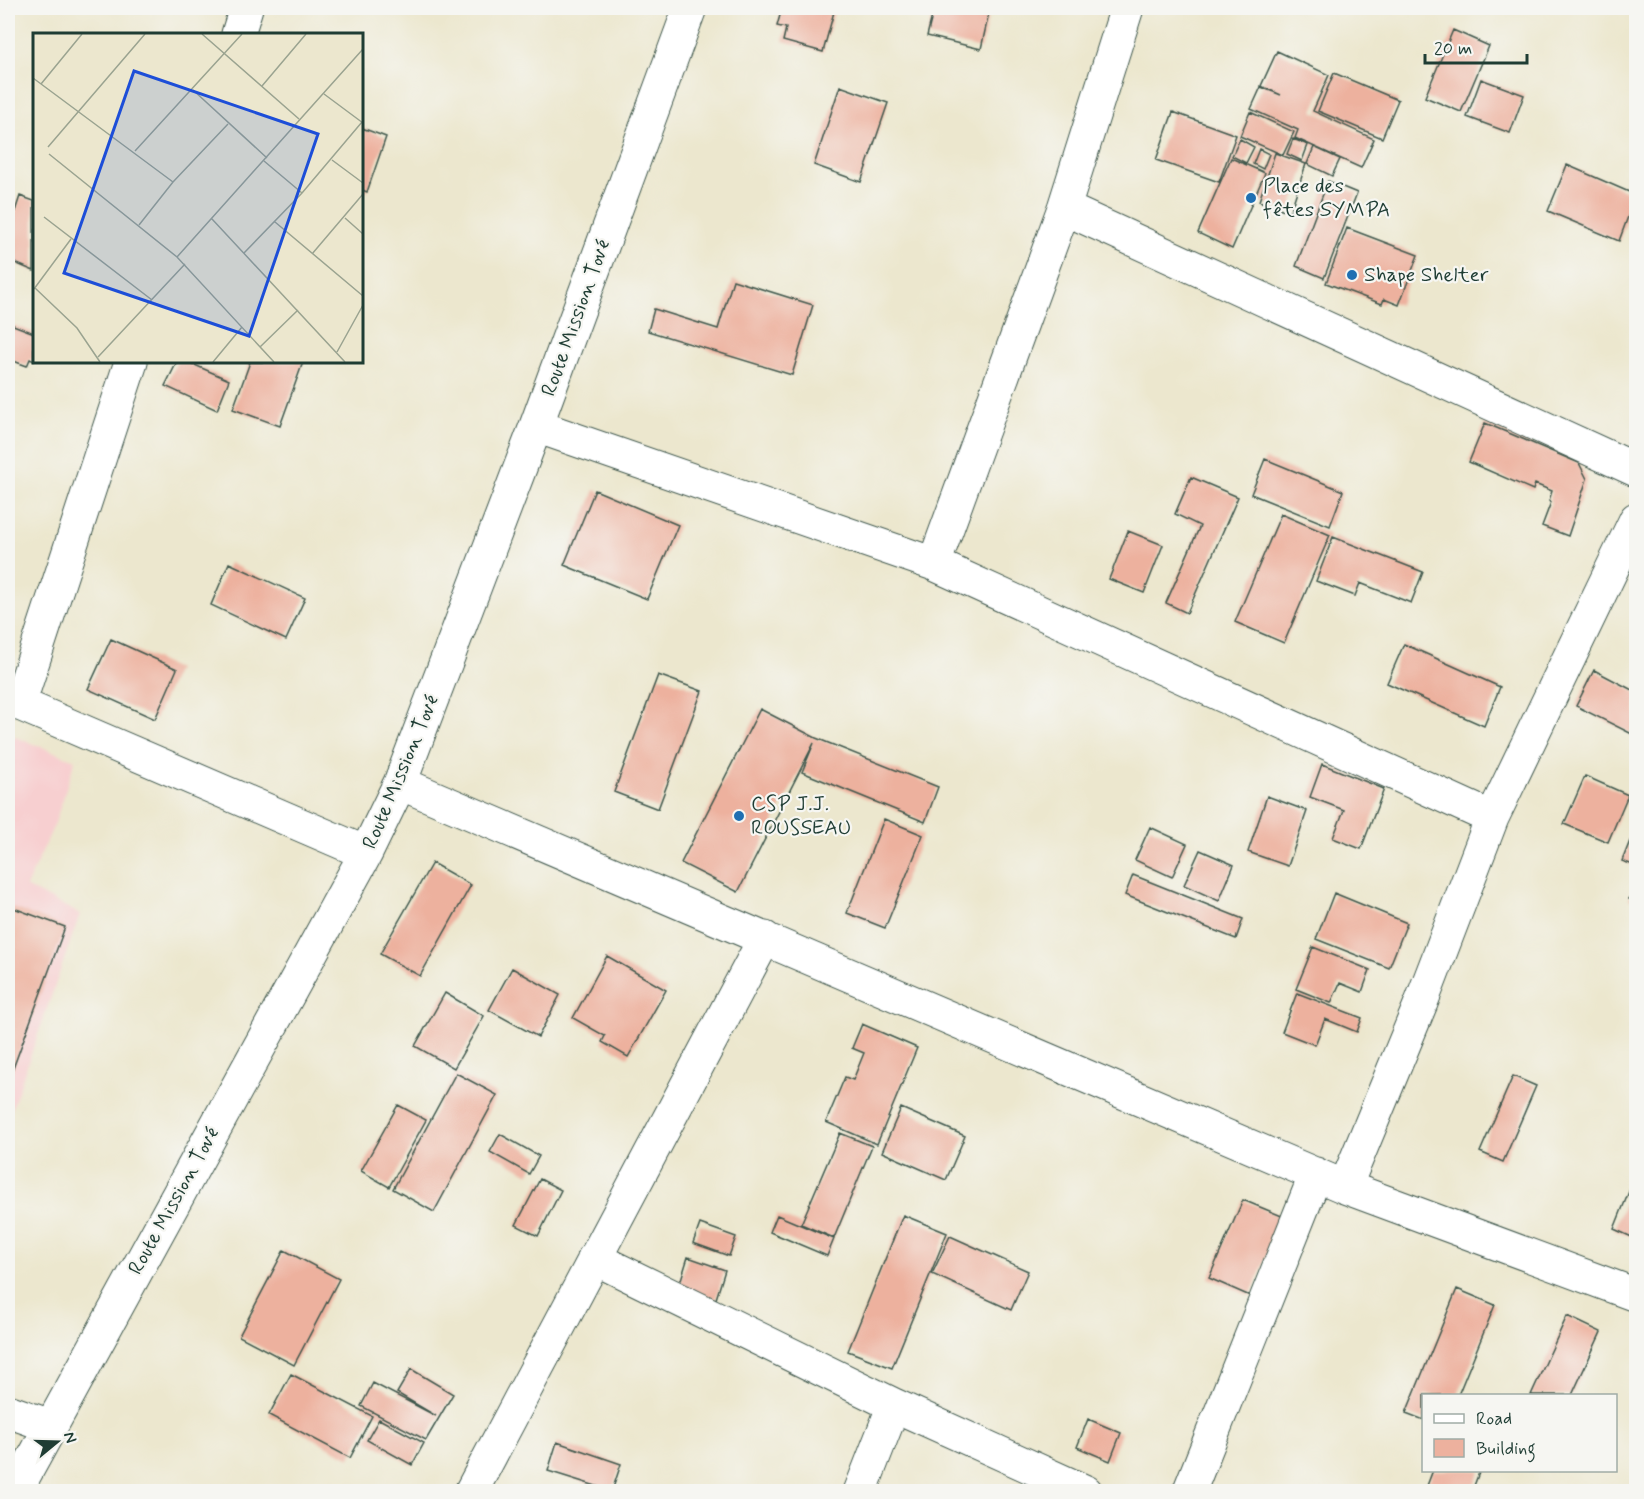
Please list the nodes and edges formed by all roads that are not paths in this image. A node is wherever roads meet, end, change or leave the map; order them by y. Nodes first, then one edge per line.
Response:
1 (246, 8) edge
2 (690, 8) edge
3 (1127, 8) edge
4 (238, 33) edge
5 (1064, 208) junction
6 (131, 363) edge
7 (536, 426) junction
8 (1636, 471) edge
9 (1636, 519) edge
10 (934, 564) junction
11 (13, 702) edge
12 (400, 783) junction
13 (1492, 818) junction
14 (366, 853) junction
15 (765, 938) junction
16 (1316, 1174) junction
17 (1345, 1187) junction
18 (594, 1258) junction
19 (1636, 1295) edge
20 (894, 1405) junction
21 (8, 1411) edge
22 (50, 1426) junction
23 (15, 1491) edge
24 (471, 1491) edge
25 (860, 1491) edge
26 (1086, 1491) edge
27 (1189, 1491) edge

1 - 4 street
2 - 7 street, Route Mission Tové
3 - 5 street
5 - 8 street
5 - 10 street
6 - 11 street
7 - 10 street
7 - 12 street, Route Mission Tové
9 - 13 street
10 - 13 street
11 - 14 street
12 - 14 street, Route Mission Tové
12 - 15 street
13 - 17 street
14 - 22 street, Route Mission Tové
15 - 16 street
15 - 18 street
16 - 17 street
16 - 27 street
17 - 19 street
18 - 20 street
18 - 24 street
20 - 25 street
20 - 26 street
21 - 22 street
22 - 23 street, Route Mission Tové

